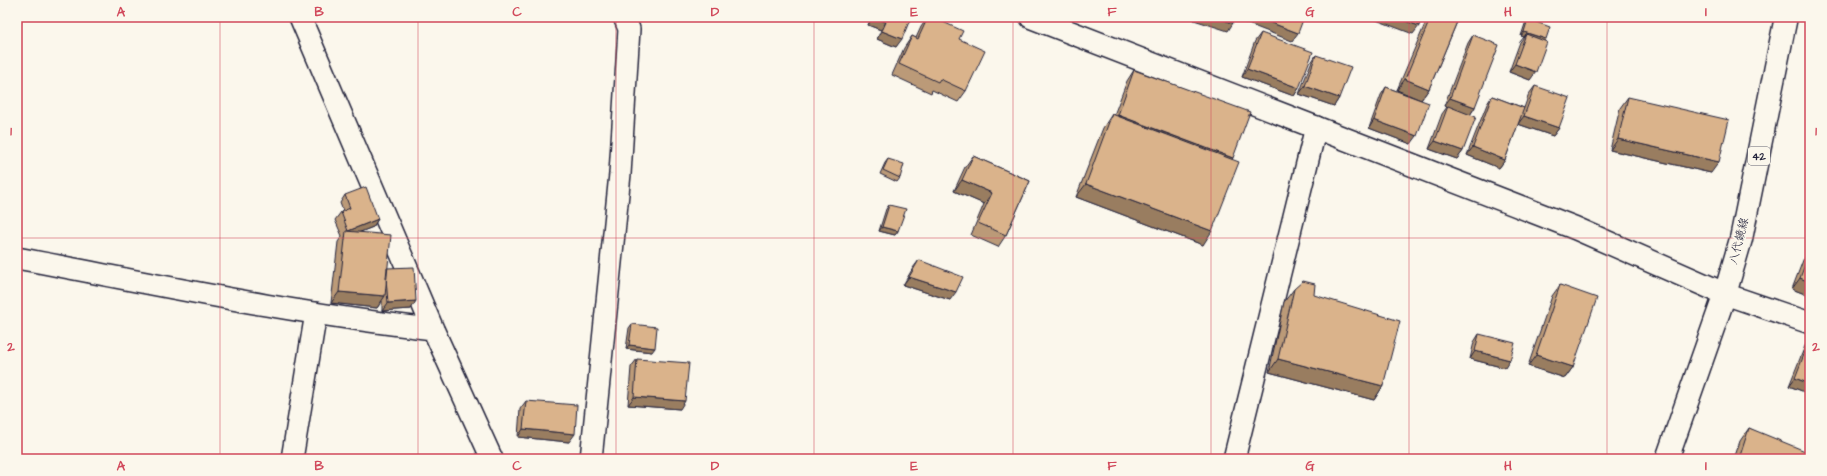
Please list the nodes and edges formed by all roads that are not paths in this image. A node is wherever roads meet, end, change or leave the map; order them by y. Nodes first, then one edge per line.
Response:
1 (300, 17) edge
2 (624, 17) edge
3 (1031, 17) edge
4 (1786, 17) edge
5 (1316, 127) junction
6 (17, 258) edge
7 (1725, 294) junction
8 (316, 313) junction
9 (1810, 323) edge
10 (433, 329) junction
11 (292, 459) edge
12 (492, 459) edge
13 (591, 459) edge
14 (1234, 459) edge
15 (1667, 459) edge

1 - 10 street
2 - 13 street
3 - 5 street
4 - 7 street, 八代鏡線 / 42
5 - 7 street
5 - 14 street
6 - 8 street
7 - 9 street
7 - 15 street, 八代鏡線 / 42
8 - 10 street
8 - 11 street
10 - 12 street

